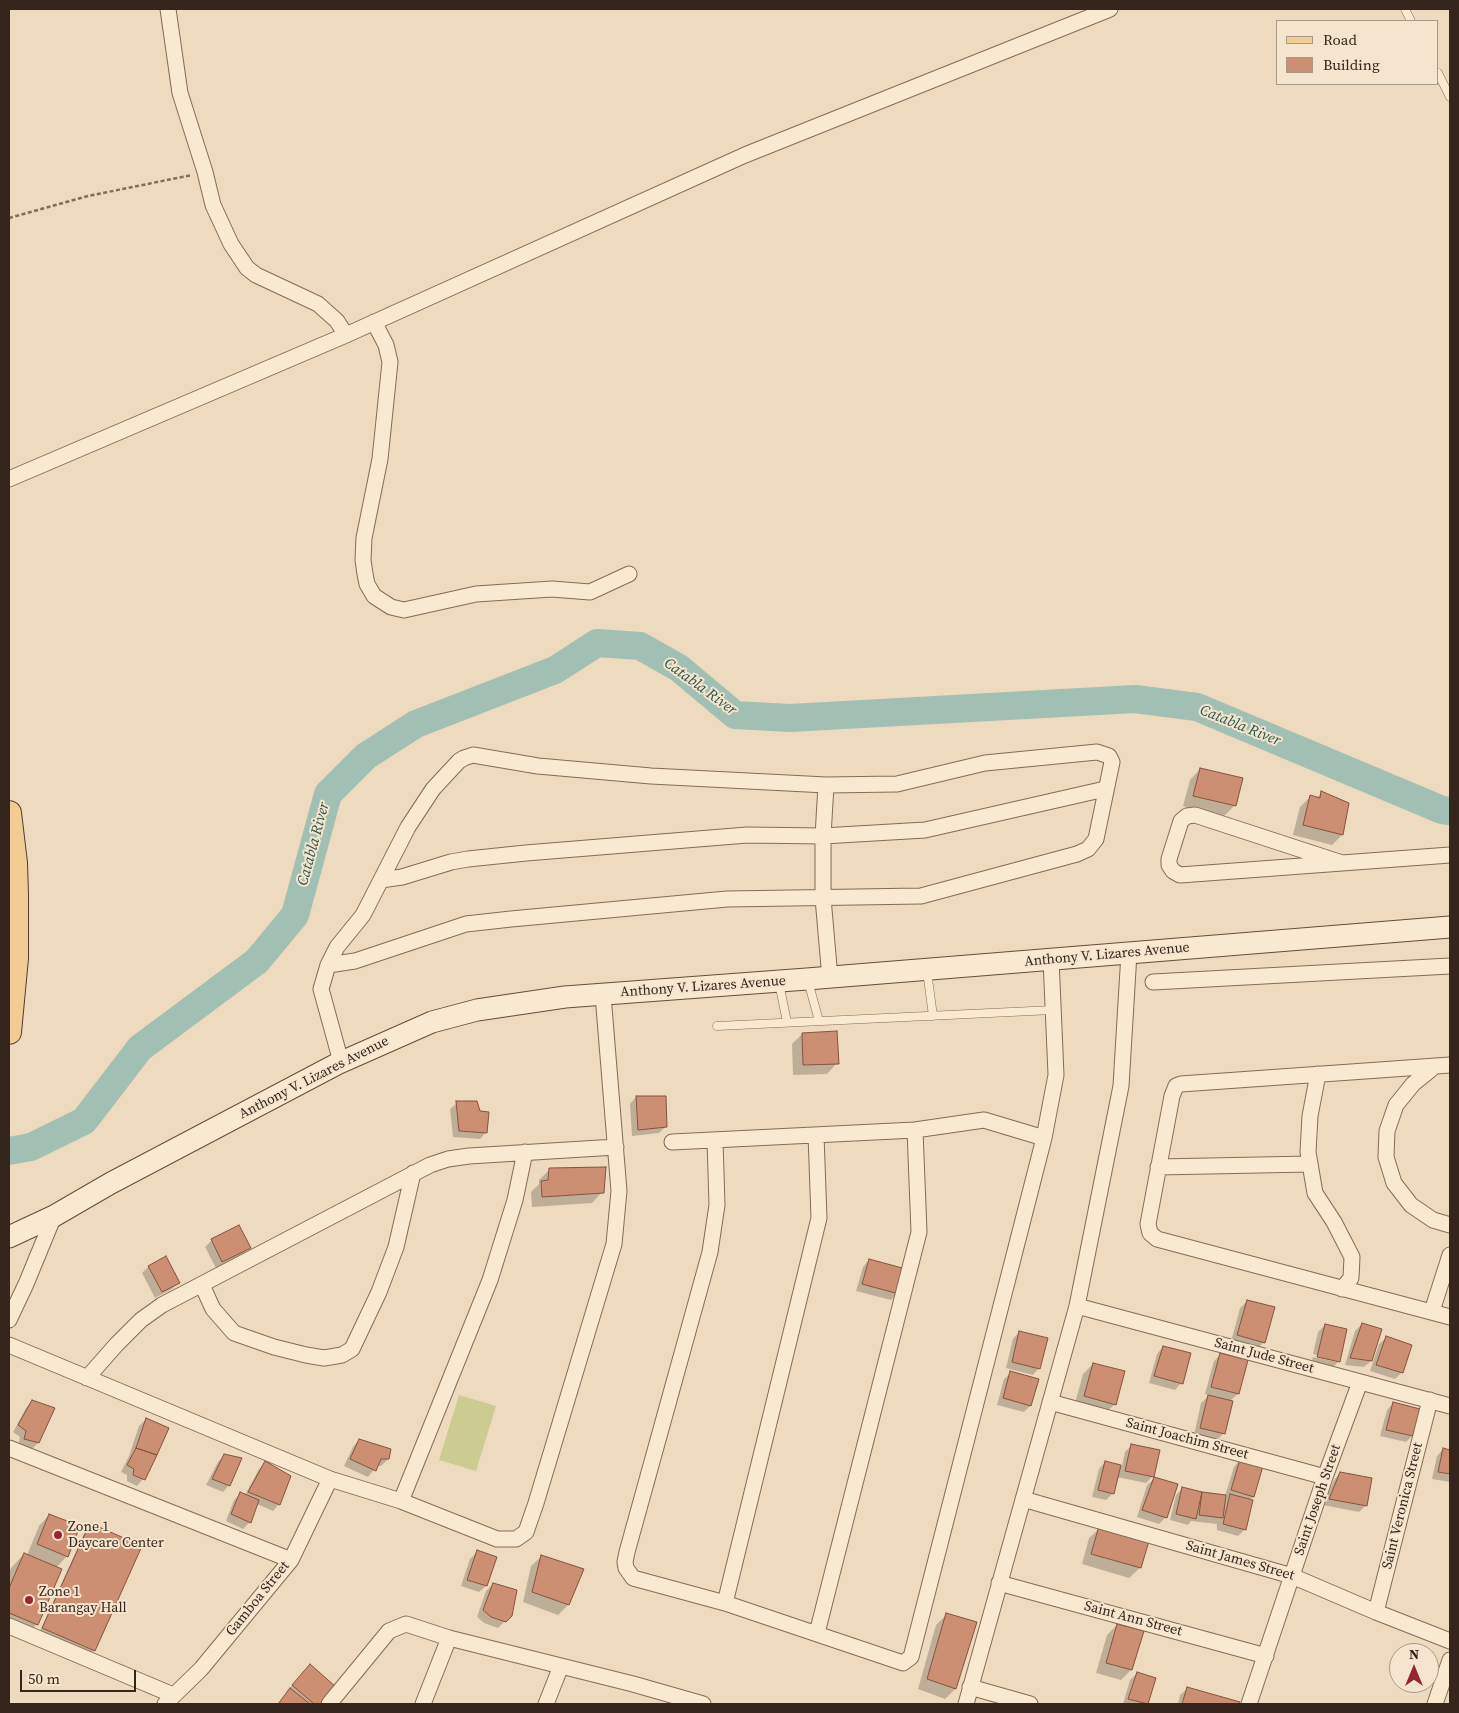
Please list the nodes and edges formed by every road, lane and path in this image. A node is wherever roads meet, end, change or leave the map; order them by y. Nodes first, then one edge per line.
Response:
1 (168, 9) edge
2 (1110, 9) edge
3 (1404, 9) edge
4 (1410, 20) edge
5 (1439, 75) edge
6 (1450, 98) edge
7 (205, 172) junction
8 (9, 218) edge
9 (374, 322) junction
10 (346, 334) junction
11 (9, 478) edge
12 (629, 574) dead end
13 (826, 785) junction
14 (1105, 789) junction
15 (9, 813) edge
16 (823, 836) junction
17 (1450, 855) edge
18 (1342, 863) junction
19 (381, 880) junction
20 (823, 898) junction
21 (1450, 927) edge
22 (1129, 953) junction
23 (1051, 959) junction
24 (328, 965) junction
25 (1450, 966) edge
26 (927, 970) junction
27 (830, 978) junction
28 (807, 979) junction
29 (779, 981) junction
30 (1153, 982) dead end
31 (603, 995) junction
32 (1053, 1010) junction
33 (933, 1016) junction
34 (819, 1021) junction
35 (787, 1022) junction
36 (717, 1026) dead end
37 (9, 1032) edge
38 (340, 1062) junction
39 (1450, 1065) edge
40 (1434, 1067) junction
41 (1318, 1074) junction
42 (915, 1130) junction
43 (816, 1135) junction
44 (1044, 1138) junction
45 (715, 1140) junction
46 (672, 1142) dead end
47 (616, 1147) junction
48 (525, 1152) junction
49 (1310, 1164) junction
50 (1158, 1167) junction
51 (413, 1173) junction
52 (54, 1216) junction
53 (1450, 1225) edge
54 (9, 1237) edge
55 (1450, 1255) edge
56 (202, 1285) junction
57 (1342, 1289) junction
58 (1077, 1306) junction
59 (1432, 1311) junction
60 (1450, 1317) edge
61 (9, 1320) edge
62 (9, 1345) edge
63 (87, 1378) junction
64 (1360, 1382) junction
65 (1430, 1400) junction
66 (1050, 1402) junction
67 (1450, 1406) edge
68 (9, 1448) edge
69 (1325, 1477) junction
70 (330, 1479) junction
71 (1023, 1499) junction
72 (401, 1501) junction
73 (291, 1560) junction
74 (1292, 1576) junction
75 (999, 1583) junction
76 (725, 1603) junction
77 (1376, 1612) junction
78 (9, 1626) edge
79 (817, 1633) junction
80 (449, 1638) junction
81 (1450, 1641) edge
82 (1266, 1656) junction
83 (1450, 1660) edge
84 (561, 1666) junction
85 (970, 1687) junction
86 (169, 1700) edge
87 (675, 1701) edge
88 (329, 1704) edge
89 (423, 1704) edge
90 (546, 1704) edge
91 (703, 1704) edge
92 (966, 1704) edge
93 (1030, 1704) edge
94 (1249, 1704) edge
95 (1435, 1704) edge

1 - 7 street
2 - 9 street
3 - 4 lane
5 - 6 lane
7 - 8 path
7 - 10 street
9 - 10 street
9 - 12 street
10 - 11 street
13 - 14 street
13 - 16 street
13 - 19 street
14 - 16 street
14 - 20 street
15 - 37 main road
16 - 19 street
16 - 20 street
17 - 18 street
18 - 18 street
19 - 24 street
20 - 24 street
20 - 27 street
21 - 22 main road, Anthony V. Lizares Avenue
22 - 23 main road, Anthony V. Lizares Avenue
22 - 58 street
23 - 26 main road, Anthony V. Lizares Avenue
23 - 32 street
24 - 38 street
25 - 30 street
26 - 27 main road, Anthony V. Lizares Avenue
26 - 33 lane
27 - 28 main road, Anthony V. Lizares Avenue
28 - 29 main road, Anthony V. Lizares Avenue
28 - 34 lane
29 - 31 main road, Anthony V. Lizares Avenue
29 - 35 lane
31 - 38 main road, Anthony V. Lizares Avenue
31 - 47 street
32 - 33 lane
32 - 44 street
33 - 34 lane
34 - 35 lane
35 - 36 lane
38 - 52 main road, Anthony V. Lizares Avenue
39 - 40 street
40 - 41 street
40 - 53 street
41 - 49 street
41 - 50 street
42 - 43 street
42 - 44 street
42 - 79 street
43 - 45 street
43 - 76 street
44 - 79 street
45 - 46 street
45 - 76 street
47 - 48 street
47 - 72 street
48 - 51 street
48 - 72 street
49 - 50 street
49 - 57 street
50 - 57 street
51 - 56 street
51 - 56 street
52 - 54 main road, Anthony V. Lizares Avenue
52 - 61 street
55 - 59 street
56 - 63 street
57 - 59 street
58 - 64 street, Saint Jude Street
58 - 66 street
59 - 60 street
62 - 63 street
63 - 70 street
64 - 65 street, Saint Jude Street
64 - 69 street, Saint Joseph Street
65 - 67 street, Saint Jude Street
65 - 77 street, Saint Veronica Street
66 - 69 street, Saint Joachim Street
66 - 71 street
68 - 73 street
69 - 74 street, Saint Joseph Street
70 - 72 street
70 - 73 street, Gamboa Street
71 - 74 street, Saint James Street
71 - 75 street
73 - 86 street, Gamboa Street
74 - 77 street, Saint James Street
74 - 82 street, Saint Joseph Street
75 - 82 street, Saint Ann Street
75 - 85 street
76 - 79 street
77 - 81 street, Saint James Street
78 - 86 street
80 - 84 street
80 - 88 street
80 - 89 street
82 - 94 street, Saint Joseph Street
83 - 95 street
84 - 87 street
84 - 90 street
85 - 92 street
85 - 93 street
87 - 91 street

